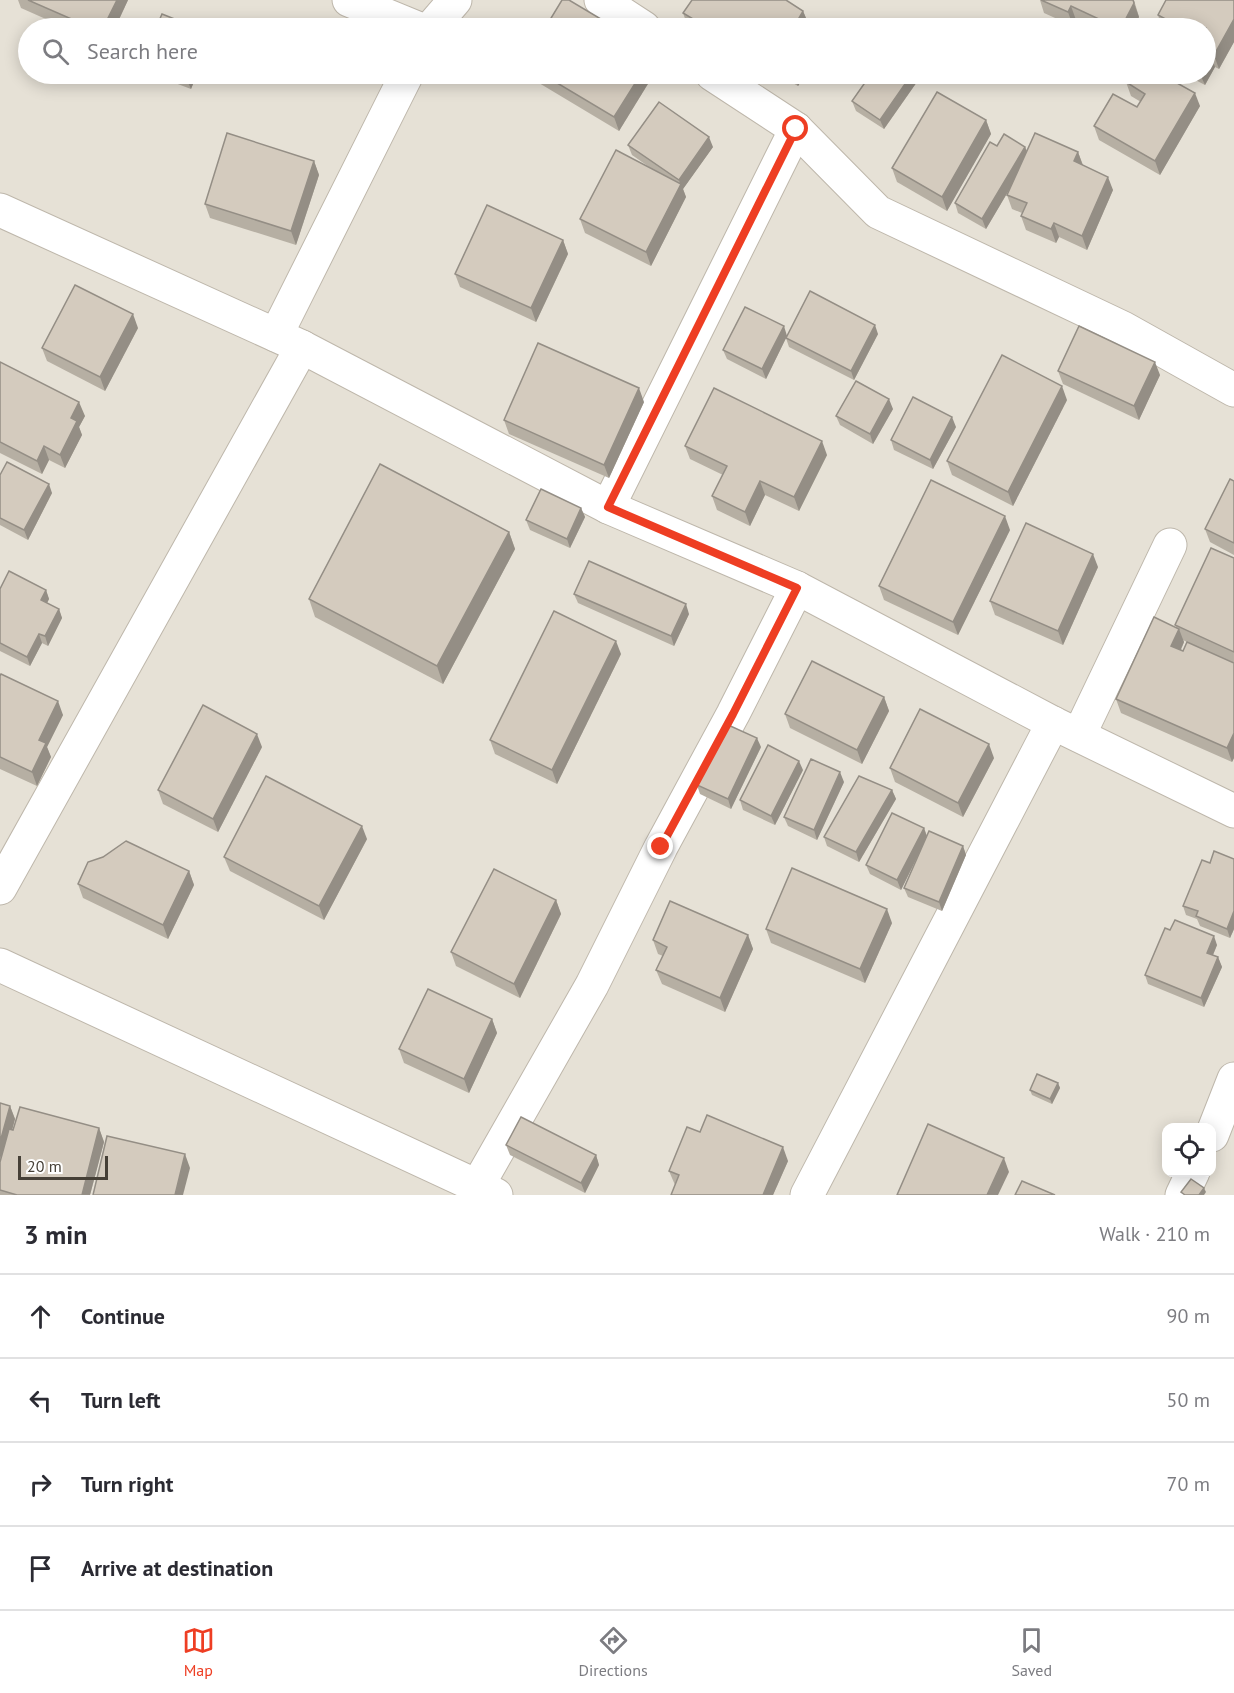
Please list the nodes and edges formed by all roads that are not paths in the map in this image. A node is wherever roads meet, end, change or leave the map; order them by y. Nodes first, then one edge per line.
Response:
1 (349, 0) edge
2 (455, 0) edge
3 (601, 0) edge
4 (393, 18) edge
5 (440, 18) edge
6 (629, 18) edge
7 (403, 84) edge
8 (727, 84) edge
9 (796, 129) junction
10 (0, 210) edge
11 (289, 341) junction
12 (1234, 390) edge
13 (608, 507) junction
14 (1170, 545) dead end
15 (797, 588) junction
16 (1066, 729) junction
17 (1234, 811) edge
18 (0, 888) edge
19 (0, 965) edge
20 (1234, 1078) edge
21 (1216, 1125) edge
22 (1191, 1177) edge
23 (487, 1190) edge
24 (807, 1195) edge
25 (1182, 1195) edge

1 - 4 street
2 - 5 street
3 - 6 street
7 - 11 street
8 - 9 street
9 - 12 street
9 - 13 street
10 - 11 street
11 - 13 street
11 - 18 street
13 - 15 street
14 - 16 street
15 - 16 street
15 - 23 street
16 - 17 street
16 - 24 street
19 - 23 street
20 - 21 street
22 - 25 street

